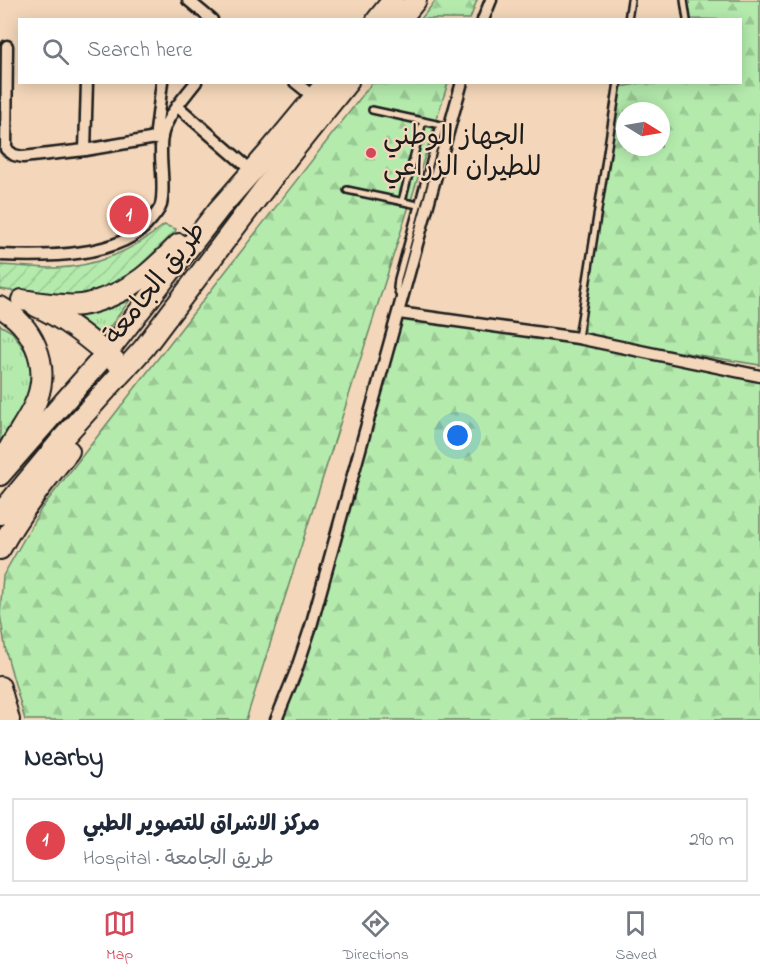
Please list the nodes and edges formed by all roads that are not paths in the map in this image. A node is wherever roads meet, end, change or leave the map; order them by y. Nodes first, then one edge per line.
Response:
1 (188, 0) edge
2 (393, 0) edge
3 (416, 0) edge
4 (491, 0) edge
5 (631, 0) edge
6 (684, 0) edge
7 (210, 18) edge
8 (379, 18) edge
9 (402, 18) edge
10 (484, 18) edge
11 (628, 18) edge
12 (687, 18) edge
13 (3, 46) edge
14 (87, 84) edge
15 (162, 84) edge
16 (194, 84) edge
17 (302, 84) edge
18 (346, 84) edge
19 (461, 84) edge
20 (618, 84) edge
21 (321, 90) edge
22 (177, 106) junction
23 (372, 110) dead end
24 (423, 121) junction
25 (445, 126) junction
26 (159, 138) junction
27 (86, 150) junction
28 (252, 171) junction
29 (347, 190) dead end
30 (402, 201) junction
31 (418, 205) junction
32 (219, 209) junction
33 (0, 255) edge
34 (0, 295) edge
35 (22, 300) junction
36 (402, 302) junction
37 (0, 307) edge
38 (399, 313) junction
39 (578, 338) junction
40 (144, 348) junction
41 (106, 354) junction
42 (123, 369) junction
43 (760, 376) edge
44 (0, 469) edge
45 (0, 475) edge
46 (0, 514) edge
47 (0, 549) edge
48 (0, 687) edge
49 (9, 720) edge
50 (276, 720) edge

1 - 7 street
2 - 8 highway
3 - 9 highway
4 - 10 street
5 - 11 lane
6 - 12 lane
13 - 27 street
14 - 27 street
15 - 26 street
16 - 22 street
17 - 21 street
18 - 40 highway, طريق الجامعة
19 - 25 street
20 - 39 lane
21 - 28 highway, طريق الجامعة
22 - 26 street
22 - 28 street
23 - 24 lane
24 - 25 lane
24 - 30 lane
25 - 31 lane
25 - 36 street
26 - 27 street
26 - 33 street
28 - 32 highway, طريق الجامعة
29 - 30 lane
30 - 31 lane
31 - 36 lane
32 - 35 highway
32 - 41 highway, طريق الجامعة
34 - 35 highway
35 - 41 highway
36 - 38 street
37 - 44 highway
38 - 39 street
38 - 50 street
39 - 43 street
40 - 42 highway, طريق الجامعة
40 - 47 highway
41 - 42 highway
41 - 45 highway, طريق الجامعة
42 - 46 highway, طريق الجامعة
48 - 49 highway

